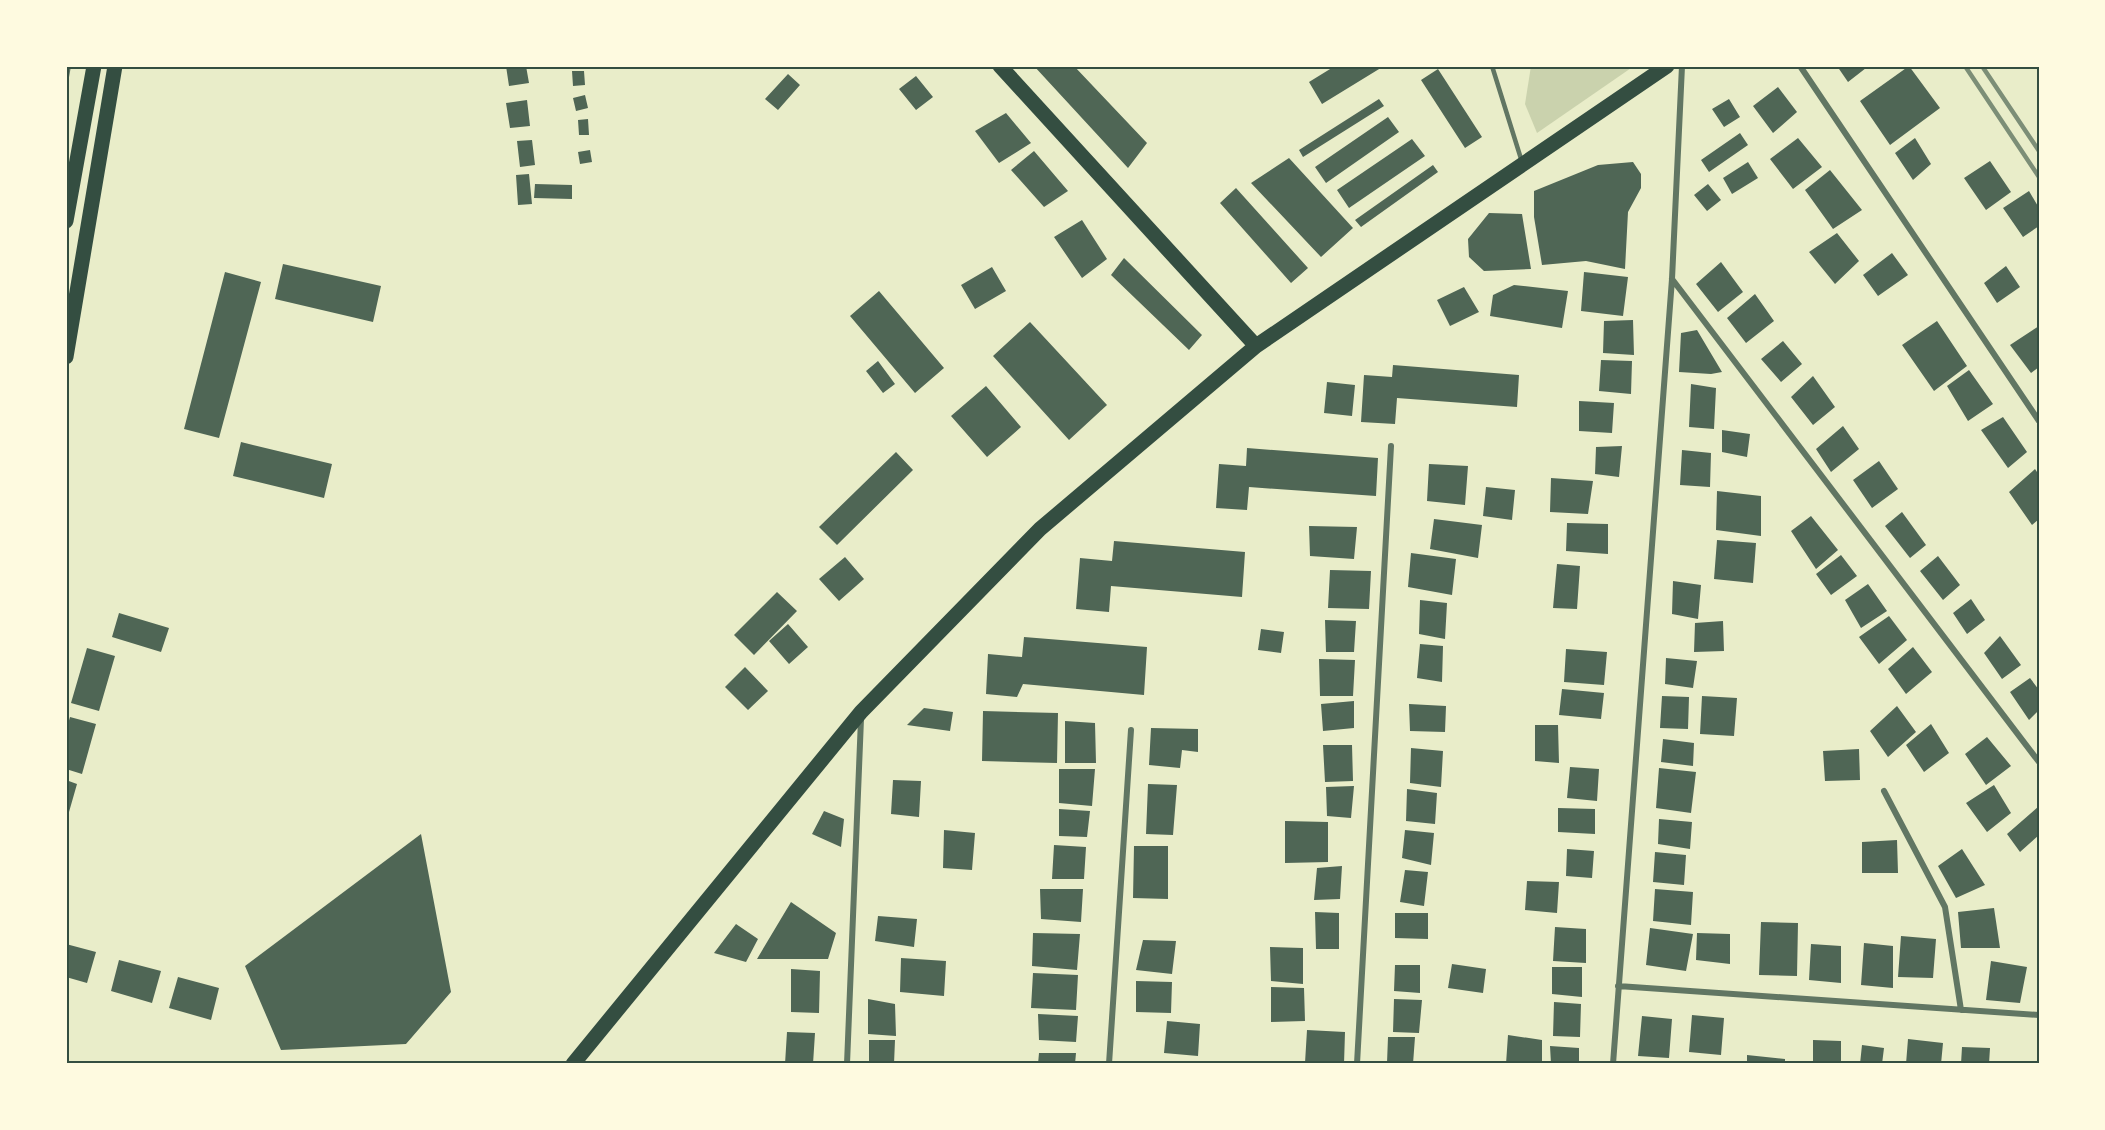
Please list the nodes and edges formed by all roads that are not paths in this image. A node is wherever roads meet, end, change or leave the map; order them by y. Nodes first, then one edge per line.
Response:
1 (68, 66) edge
2 (94, 66) edge
3 (115, 66) edge
4 (1000, 66) edge
5 (1492, 66) edge
6 (1667, 66) edge
7 (1682, 66) edge
8 (1800, 66) edge
9 (66, 77) edge
10 (1523, 165) junction
11 (66, 221) edge
12 (1672, 279) junction
13 (1256, 346) junction
14 (66, 357) edge
15 (2039, 421) edge
16 (1391, 446) dead end
17 (861, 712) junction
18 (1131, 730) dead end
19 (2039, 762) edge
20 (1884, 791) dead end
21 (1618, 986) junction
22 (1961, 1010) junction
23 (2039, 1015) edge
24 (573, 1064) edge
25 (847, 1064) edge
26 (1109, 1064) edge
27 (1357, 1064) edge
28 (1613, 1064) edge

1 - 9 street
2 - 11 main road
3 - 14 main road
4 - 13 main road
5 - 10 lane
6 - 10 main road
7 - 12 street
8 - 15 street
10 - 13 main road
12 - 19 street
12 - 21 street
13 - 17 main road
16 - 27 street
17 - 24 main road
17 - 25 street
18 - 26 street
20 - 22 street
21 - 22 street
21 - 28 street
22 - 23 street

